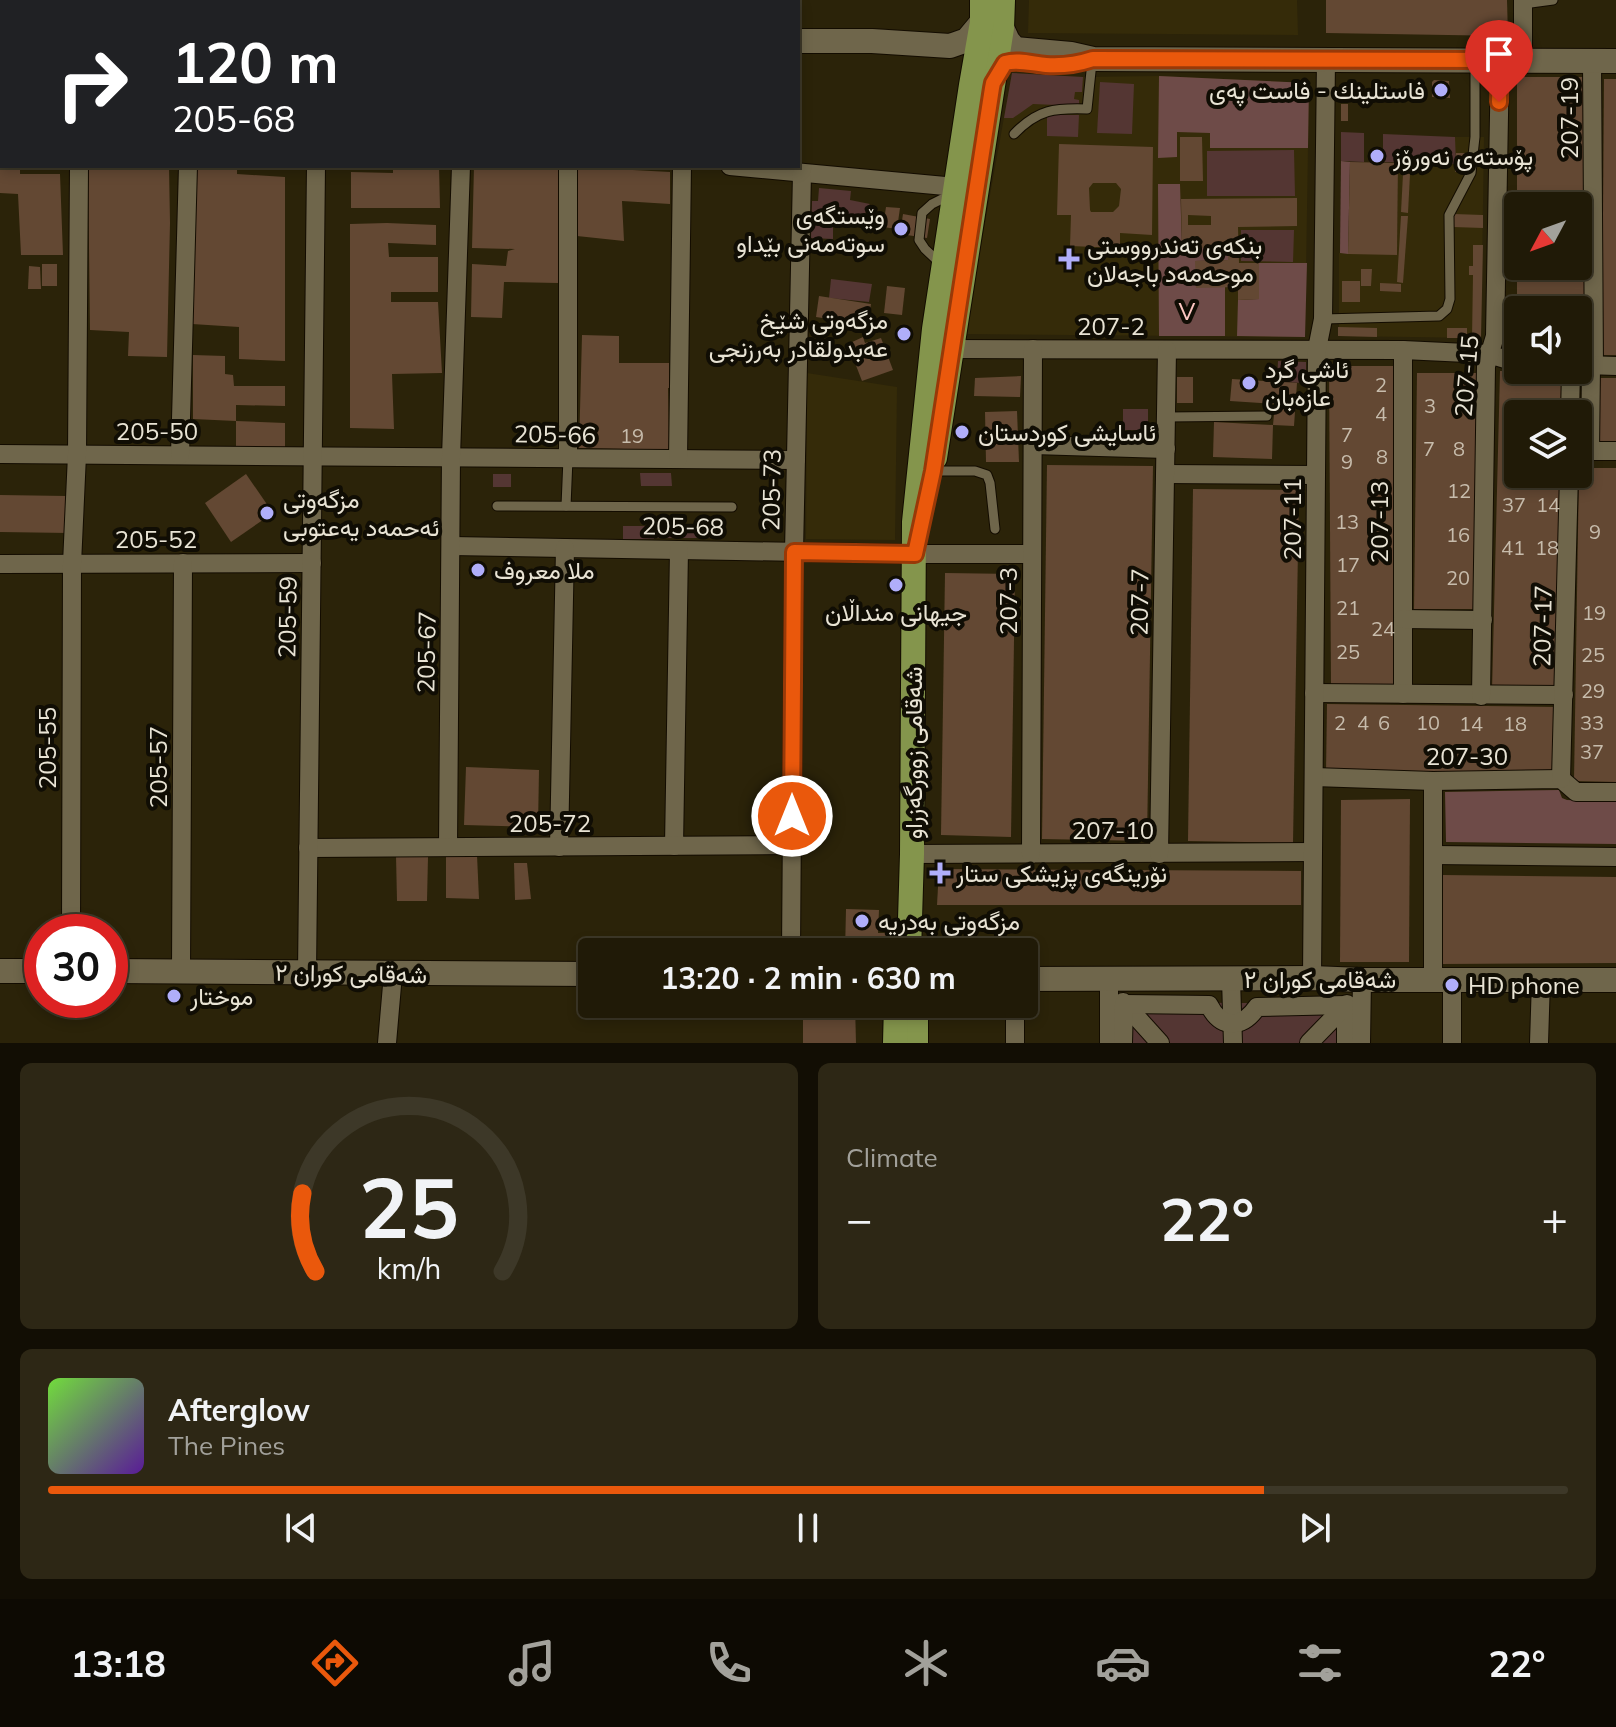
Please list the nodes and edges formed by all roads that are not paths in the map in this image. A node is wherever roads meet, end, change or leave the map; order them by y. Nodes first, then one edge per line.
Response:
1 (1003, 0) edge
2 (1553, 0) edge
3 (1523, 2) edge
4 (989, 17) edge
5 (800, 41) edge
6 (859, 41) junction
7 (1093, 59) junction
8 (1326, 60) junction
9 (1475, 61) junction
10 (1511, 61) junction
11 (1604, 61) edge
12 (982, 84) junction
13 (1014, 134) dead end
14 (79, 168) edge
15 (188, 168) edge
16 (316, 168) edge
17 (461, 168) edge
18 (568, 168) edge
19 (682, 168) edge
20 (751, 168) edge
21 (802, 173) junction
22 (956, 190) junction
23 (1592, 296) edge
24 (1323, 319) junction
25 (952, 349) junction
26 (1033, 349) junction
27 (1317, 349) junction
28 (1167, 350) junction
29 (1403, 350) junction
30 (1489, 354) junction
31 (1504, 359) edge
32 (1592, 365) edge
33 (1616, 366) edge
34 (1267, 416) dead end
35 (1166, 417) junction
36 (1033, 445) junction
37 (1166, 449) junction
38 (1592, 451) edge
39 (1616, 451) edge
40 (0, 454) edge
41 (77, 455) junction
42 (180, 455) junction
43 (313, 456) junction
44 (451, 457) junction
45 (568, 458) junction
46 (678, 459) junction
47 (796, 460) junction
48 (933, 471) junction
49 (1165, 474) junction
50 (1316, 475) junction
51 (1569, 488) edge
52 (497, 506) dead end
53 (566, 506) junction
54 (732, 507) dead end
55 (995, 529) dead end
56 (451, 546) junction
57 (565, 548) junction
58 (679, 550) junction
59 (794, 552) junction
60 (915, 554) junction
61 (1032, 554) junction
62 (183, 563) junction
63 (312, 563) junction
64 (0, 564) edge
65 (72, 564) junction
66 (1403, 619) junction
67 (1483, 620) junction
68 (1314, 693) junction
69 (1403, 694) junction
70 (1564, 695) junction
71 (1481, 696) junction
72 (1314, 777) junction
73 (1561, 779) junction
74 (1433, 781) junction
75 (1616, 792) edge
76 (792, 845) junction
77 (674, 846) junction
78 (448, 847) junction
79 (559, 847) junction
80 (308, 848) junction
81 (1313, 852) junction
82 (912, 854) junction
83 (1031, 854) junction
84 (1159, 854) junction
85 (1434, 855) junction
86 (1616, 857) edge
87 (71, 914) edge
88 (791, 938) edge
89 (909, 938) edge
90 (0, 971) edge
91 (24, 971) edge
92 (128, 971) edge
93 (181, 971) junction
94 (307, 973) junction
95 (393, 974) junction
96 (578, 974) edge
97 (1312, 978) junction
98 (1038, 979) edge
99 (1109, 979) junction
100 (1231, 979) junction
101 (1362, 980) junction
102 (1442, 980) junction
103 (1541, 980) junction
104 (1616, 980) edge
105 (1124, 1003) junction
106 (1347, 1005) junction
107 (896, 1018) edge
108 (916, 1018) edge
109 (1015, 1018) edge
110 (1233, 1023) junction
111 (387, 1043) edge
112 (895, 1043) edge
113 (916, 1043) edge
114 (1015, 1043) edge
115 (1109, 1043) edge
116 (1123, 1043) edge
117 (1160, 1043) edge
118 (1233, 1043) edge
119 (1309, 1043) edge
120 (1346, 1043) edge
121 (1361, 1043) edge
122 (1452, 1043) edge
123 (1539, 1043) edge

1 - 4 main road, شەقامی زوورگەزراو
2 - 3 lane
3 - 10 street, 207-15
4 - 6 street
4 - 7 street
4 - 12 main road, شەقامی زوورگەزراو
5 - 6 street
6 - 12 street
7 - 8 street
7 - 12 street
7 - 13 lane
8 - 9 street
8 - 24 street, 207-11
9 - 10 street
9 - 24 lane
10 - 11 street
10 - 30 street, 207-15
11 - 23 street, 207-19
12 - 22 main road, شەقامی زوورگەزراو
12 - 25 main road, شەقامی زوورگەزراو
14 - 41 street, 205-55
15 - 42 street
16 - 43 street, 205-59
17 - 44 street, 205-67
18 - 45 street
19 - 46 street
20 - 21 street
21 - 22 street
21 - 47 street, 205-73
22 - 60 main road, شەقامی زوورگەزراو
24 - 27 street, 207-11
25 - 26 street, 207-2
25 - 48 main road, شەقامی زوورگەزراو
26 - 28 street, 207-2
26 - 36 street, 207-3
27 - 28 street, 207-2
27 - 29 street, 207-2
27 - 50 street, 207-11
28 - 35 street, 207-7
29 - 30 street, 207-2
29 - 66 street, 207-13
30 - 31 street, 207-2
30 - 67 street, 207-15
32 - 33 street
34 - 35 lane
35 - 37 street, 207-7
36 - 37 street
36 - 61 street, 207-3
37 - 49 street, 207-7
38 - 39 street
40 - 41 street, 205-50
41 - 42 street, 205-50
41 - 65 street, 205-55
42 - 43 street, 205-50
43 - 44 street, 205-66
43 - 63 street, 205-59
44 - 45 street, 205-66
44 - 56 street, 205-67
45 - 46 street, 205-66
45 - 53 lane
46 - 47 street, 205-66
47 - 59 street, 205-73
48 - 55 lane
48 - 60 main road, شەقامی زوورگەزراو
49 - 50 street
49 - 84 street, 207-7
50 - 68 street, 207-11
51 - 70 street, 207-17
52 - 53 lane
53 - 54 lane
56 - 57 street, 205-68
56 - 78 street, 205-67
57 - 58 street, 205-68
57 - 79 street
58 - 59 street, 205-68
58 - 77 street
59 - 60 street, 205-68
59 - 76 street, 205-73
60 - 61 street, 205-68
60 - 82 main road, شەقامی زوورگەزراو
61 - 83 street, 207-3
62 - 63 street, 205-52
62 - 65 street, 205-52
62 - 93 street, 205-57
63 - 80 street, 205-59
64 - 65 street, 205-52
65 - 87 street, 205-55
66 - 67 street
66 - 69 street, 207-13
67 - 71 street, 207-15
68 - 69 street
68 - 72 street, 207-11
69 - 71 street
70 - 71 street
70 - 73 street, 207-17
72 - 74 street, 207-30
72 - 81 street, 207-11
73 - 74 street, 207-30
73 - 75 street, 207-30
74 - 85 street
76 - 77 street, 205-72
76 - 88 street, 205-73
77 - 79 street, 205-72
78 - 79 street, 205-72
78 - 80 street, 205-72
80 - 94 street, 205-59
81 - 84 street, 207-10
81 - 97 street, 207-11
82 - 83 street, 207-10
82 - 89 main road, شەقامی زوورگەزراو
83 - 84 street, 207-10
85 - 86 street
85 - 102 street
90 - 91 street
92 - 93 street, شەقامی کوران ٢
93 - 94 street, شەقامی کوران ٢
94 - 95 street, شەقامی کوران ٢
95 - 96 street, شەقامی کوران ٢
95 - 111 street
97 - 100 street, شەقامی کوران ٢
97 - 101 street, شەقامی کوران ٢
98 - 99 street, شەقامی کوران ٢
99 - 100 street, شەقامی کوران ٢
99 - 115 street
100 - 110 street
101 - 102 street, شەقامی کوران ٢
101 - 121 street
102 - 103 street, شەقامی کوران ٢
102 - 122 street
103 - 104 street, شەقامی کوران ٢
103 - 123 street
105 - 110 street
105 - 116 street
105 - 117 street
106 - 110 street
106 - 119 street
106 - 120 street
107 - 112 main road
108 - 113 main road
109 - 114 street
110 - 118 street

